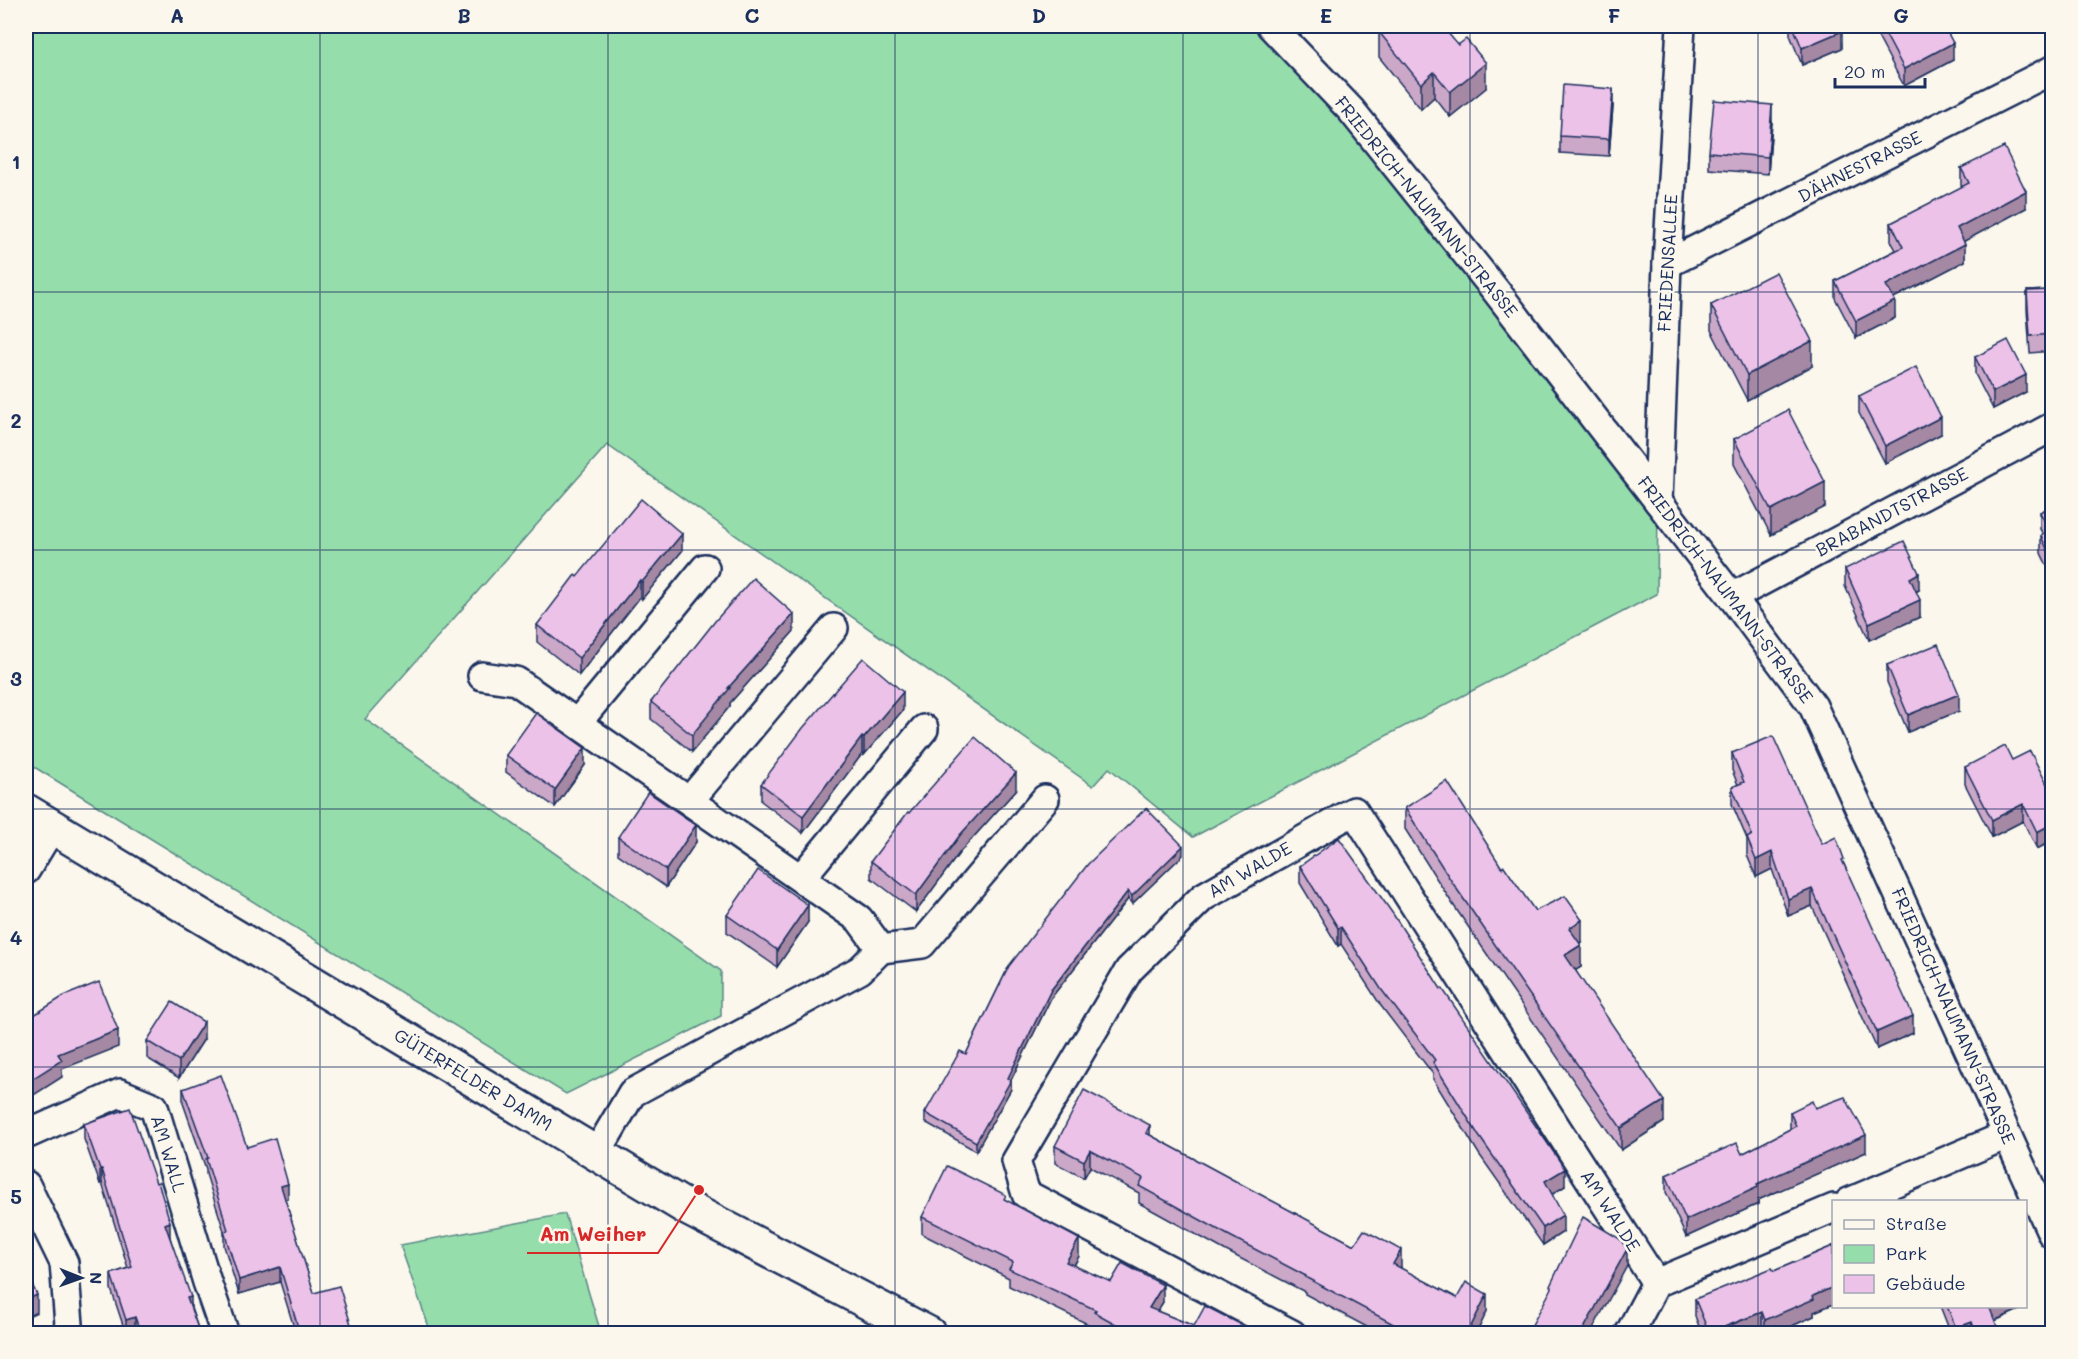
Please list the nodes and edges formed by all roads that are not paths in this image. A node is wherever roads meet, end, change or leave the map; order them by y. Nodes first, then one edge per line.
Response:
1 (1270, 26) edge
2 (1681, 26) edge
3 (2052, 70) edge
4 (1667, 264) junction
5 (2052, 427) edge
6 (1658, 501) junction
7 (705, 568) dead end
8 (1732, 597) junction
9 (834, 628) dead end
10 (482, 676) dead end
11 (578, 722) junction
12 (924, 729) dead end
13 (1045, 799) dead end
14 (690, 800) junction
15 (39, 819) edge
16 (26, 870) edge
17 (801, 878) junction
18 (881, 949) junction
19 (26, 1135) edge
20 (2007, 1135) junction
21 (596, 1154) junction
22 (26, 1185) edge
23 (1854, 1200) edge
24 (1832, 1208) edge
25 (2052, 1234) edge
26 (1656, 1283) junction
27 (66, 1334) edge
28 (225, 1334) edge
29 (929, 1334) edge
30 (1292, 1334) edge
31 (1629, 1334) edge

1 - 6 street, FRIEDRICH-NAUMANN-STRASSE
2 - 4 street, FRIEDENSALLEE
3 - 4 street, DÄHNESTRASSE
4 - 6 street, FRIEDENSALLEE
5 - 8 street, BRABANDTSTRASSE
6 - 8 street, FRIEDRICH-NAUMANN-STRASSE
7 - 11 street
8 - 20 street, FRIEDRICH-NAUMANN-STRASSE
9 - 14 street
10 - 11 street
11 - 14 street
12 - 17 street
13 - 18 street
14 - 17 street
15 - 16 street
15 - 21 street, GÜTERFELDER DAMM
17 - 18 street
18 - 21 street
19 - 28 street, AM WALL
20 - 23 street
20 - 25 street, FRIEDRICH-NAUMANN-STRASSE
21 - 29 street, GÜTERFELDER DAMM
22 - 27 street
24 - 26 street
26 - 30 street, AM WALDE
26 - 31 street

